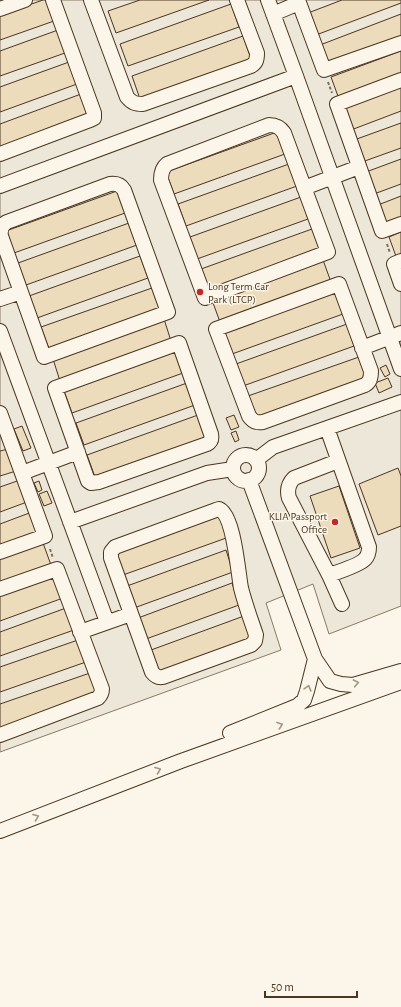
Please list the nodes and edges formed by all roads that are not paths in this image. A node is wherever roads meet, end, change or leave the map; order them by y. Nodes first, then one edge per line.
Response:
1 (25, 0) edge
2 (53, 0) edge
3 (91, 0) edge
4 (237, 0) edge
5 (268, 0) edge
6 (299, 2) edge
7 (0, 9) edge
8 (273, 14) junction
9 (401, 43) edge
10 (296, 76) junction
11 (401, 80) edge
12 (0, 154) edge
13 (359, 167) junction
14 (332, 177) junction
15 (0, 186) edge
16 (304, 188) junction
17 (401, 224) edge
18 (397, 262) edge
19 (401, 284) edge
20 (21, 292) junction
21 (0, 300) edge
22 (0, 331) edge
23 (395, 335) edge
24 (362, 348) junction
25 (401, 369) edge
26 (401, 402) edge
27 (0, 413) edge
28 (327, 428) junction
29 (78, 452) junction
30 (256, 460) junction
31 (338, 461) junction
32 (48, 464) junction
33 (233, 469) junction
34 (22, 472) junction
35 (249, 480) junction
36 (70, 522) junction
37 (0, 552) edge
38 (329, 575) junction
39 (0, 589) edge
40 (342, 604) dead end
41 (131, 614) junction
42 (107, 622) junction
43 (80, 632) junction
44 (315, 659) junction
45 (401, 671) edge
46 (401, 682) edge
47 (0, 735) edge
48 (181, 761) junction
49 (0, 831) edge

1 - 7 street
2 - 12 street
3 - 4 street
5 - 8 street
6 - 8 street
6 - 9 street
8 - 10 street
10 - 14 street
10 - 15 street
11 - 13 street
13 - 14 street
13 - 17 street
14 - 16 street
14 - 23 street
16 - 16 street
18 - 19 street
20 - 20 street
20 - 21 street
22 - 32 street
23 - 24 street
23 - 25 street
24 - 24 street
26 - 28 street
27 - 34 street
28 - 30 street
28 - 31 street
29 - 29 street
29 - 32 street
30 - 33 street
30 - 35 street
31 - 38 street
31 - 38 street
32 - 34 street
32 - 36 street
33 - 35 street
33 - 36 street
34 - 37 street
35 - 44 street
36 - 42 street
38 - 40 street
39 - 43 street
41 - 41 street
41 - 42 street
42 - 43 street
43 - 47 street
44 -> 45 street
48 -> 44 street
48 -> 46 street
49 -> 48 street

